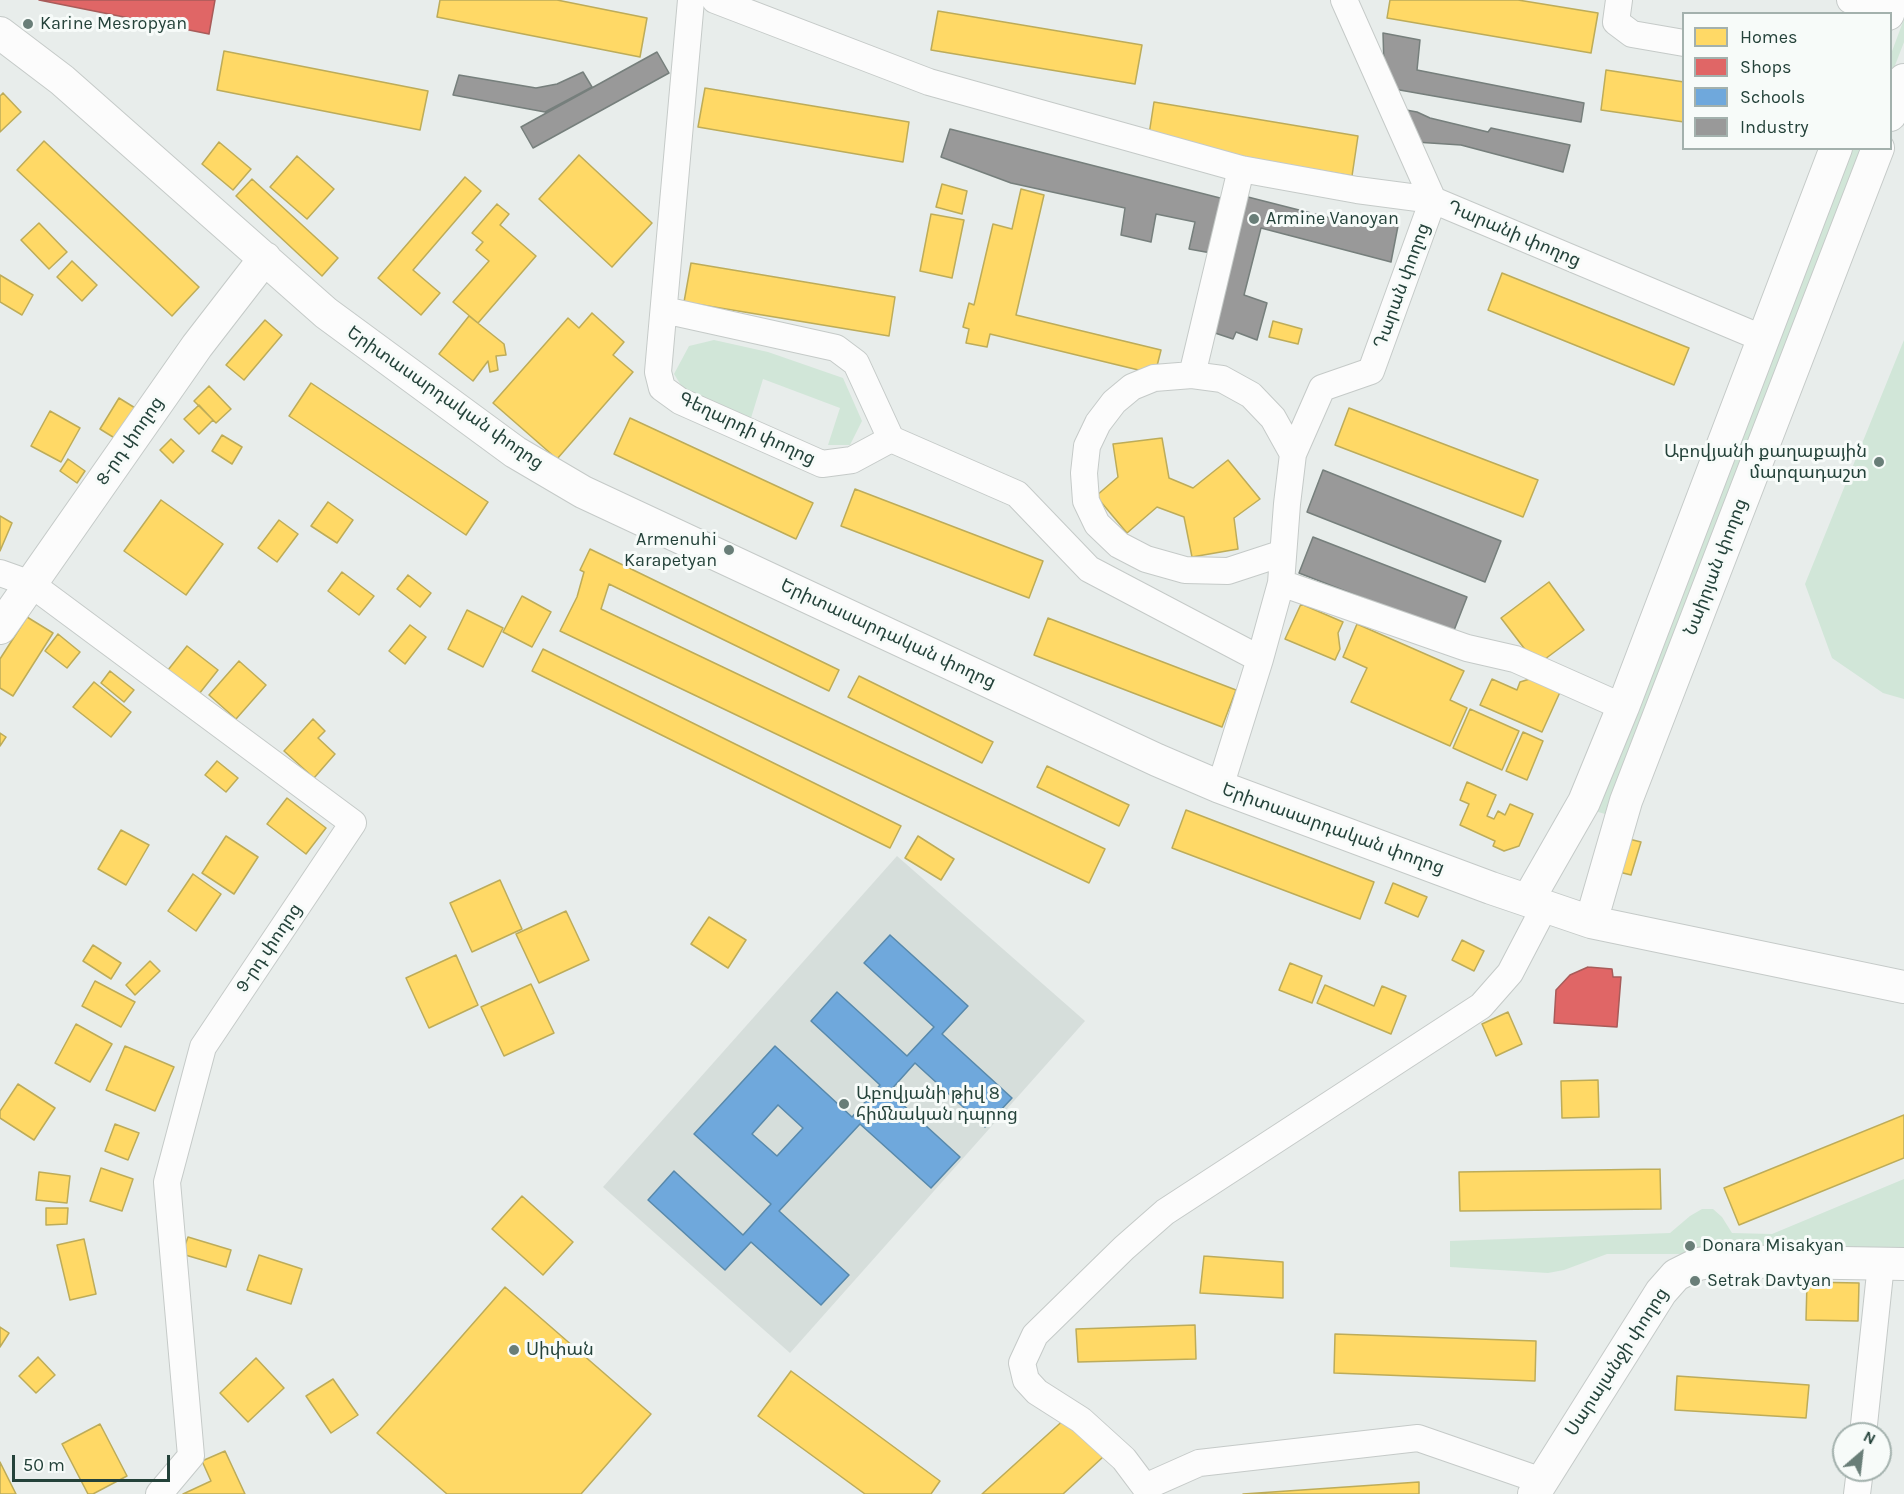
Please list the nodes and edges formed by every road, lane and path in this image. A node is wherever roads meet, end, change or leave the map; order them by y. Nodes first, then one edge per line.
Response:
1 (692, 0) edge
2 (716, 0) edge
3 (1344, 0) edge
4 (1619, 0) edge
5 (1850, 0) edge
6 (1890, 7) edge
7 (0, 33) edge
8 (1682, 43) edge
9 (1904, 80) edge
10 (1892, 110) edge
11 (1835, 150) edge
12 (1877, 150) edge
13 (1241, 169) junction
14 (1433, 200) junction
15 (265, 258) junction
16 (664, 310) junction
17 (1764, 339) junction
18 (1192, 375) junction
19 (891, 439) junction
20 (1293, 454) junction
21 (1283, 553) junction
22 (0, 573) edge
23 (1281, 583) junction
24 (31, 584) junction
25 (0, 628) edge
26 (1260, 659) junction
27 (1623, 707) junction
28 (1220, 787) junction
29 (1537, 903) junction
30 (1591, 922) junction
31 (1904, 987) edge
32 (1892, 1264) edge
33 (1865, 1422) edge
34 (1538, 1488) edge
35 (1146, 1490) edge
36 (159, 1494) edge

1 - 16 street, Գեղարդի փողոց
2 - 13 street
3 - 14 street, Դարանի փողոց
4 - 8 street
5 - 6 street
7 - 15 street, Երիտասարդական փողոց
9 - 10 street
11 - 17 street, Նաիրյան փողոց
12 - 30 street, Նաիրյան փողոց
13 - 14 street
13 - 18 street
14 - 17 street, Դարանի փողոց
14 - 20 street, Դարան փողոց
15 - 24 street, 8-րդ փողոց
15 - 28 street, Երիտասարդական փողոց
16 - 19 street
16 - 19 street, Գեղարդի փողոց
17 - 27 street, Նաիրյան փողոց
18 - 20 street
18 - 21 street
19 - 26 street
20 - 21 street
21 - 23 street
22 - 24 street, 9-րդ փողոց
23 - 26 street
23 - 27 street
24 - 25 street, 8-րդ փողոց
24 - 36 street, 9-րդ փողոց
26 - 28 street
27 - 29 street, Նաիրյան փողոց
28 - 29 street, Երիտասարդական փողոց
29 - 30 street, Երիտասարդական փողոց
29 - 35 street
30 - 31 street, Երիտասարդական փողոց
32 - 33 street
32 - 34 street, Սարալանջի փողոց
34 - 35 street

